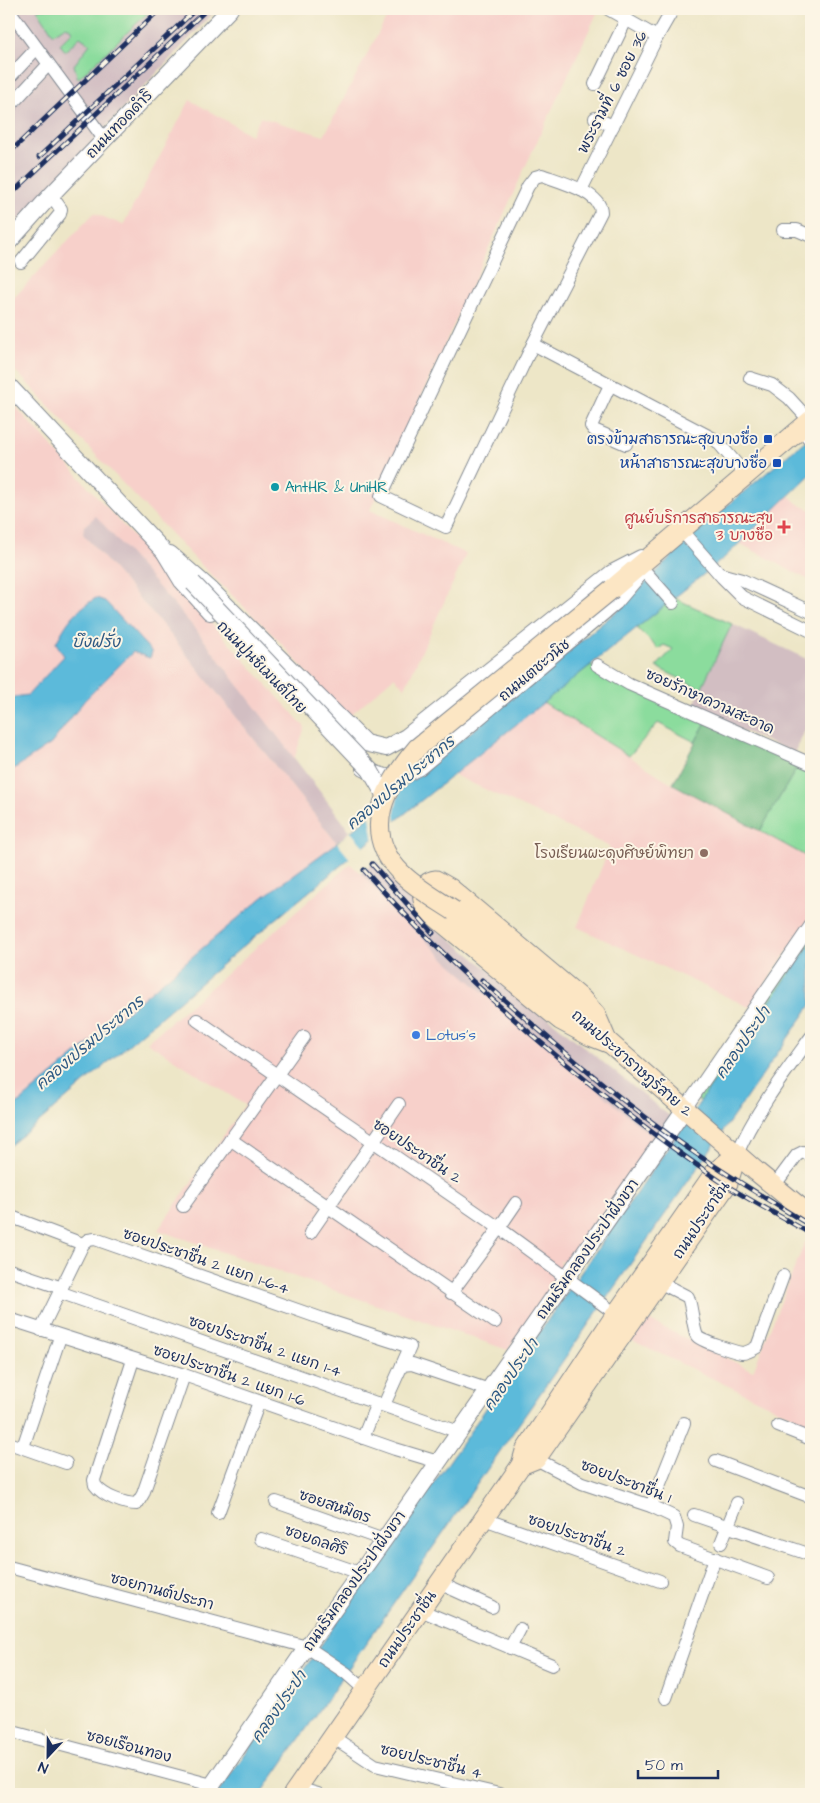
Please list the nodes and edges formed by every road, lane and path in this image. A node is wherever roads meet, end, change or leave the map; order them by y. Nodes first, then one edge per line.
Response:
1 (230, 9) edge
2 (608, 9) edge
3 (673, 9) edge
4 (9, 10) edge
5 (626, 20) junction
6 (657, 37) junction
7 (36, 49) junction
8 (48, 65) junction
9 (9, 78) edge
10 (595, 84) dead end
11 (9, 107) edge
12 (595, 118) dead end
13 (613, 126) junction
14 (104, 139) junction
15 (581, 190) junction
16 (51, 195) junction
17 (784, 230) dead end
18 (811, 236) edge
19 (9, 242) edge
20 (21, 262) dead end
21 (533, 344) junction
22 (750, 378) dead end
23 (610, 385) junction
24 (9, 386) edge
25 (808, 430) edge
26 (626, 444) dead end
27 (746, 475) junction
28 (684, 534) junction
29 (660, 548) junction
30 (163, 549) junction
31 (716, 571) junction
32 (646, 573) junction
33 (673, 603) dead end
34 (811, 612) edge
35 (811, 631) edge
36 (597, 665) dead end
37 (355, 734) junction
38 (340, 748) junction
39 (381, 748) joint
40 (811, 764) edge
41 (380, 776) joint
42 (385, 796) junction
43 (811, 925) edge
44 (197, 1020) dead end
45 (304, 1037) dead end
46 (811, 1038) edge
47 (608, 1043) junction
48 (277, 1075) junction
49 (400, 1104) dead end
50 (686, 1111) junction
51 (230, 1139) junction
52 (374, 1141) junction
53 (737, 1154) junction
54 (811, 1155) edge
55 (774, 1186) junction
56 (516, 1203) dead end
57 (182, 1206) dead end
58 (327, 1208) junction
59 (9, 1216) edge
60 (811, 1216) edge
61 (499, 1228) junction
62 (310, 1233) dead end
63 (83, 1244) junction
64 (9, 1270) edge
65 (783, 1276) dead end
66 (568, 1279) junction
67 (659, 1282) junction
68 (61, 1290) junction
69 (450, 1293) junction
70 (612, 1310) junction
71 (9, 1319) edge
72 (495, 1322) dead end
73 (41, 1330) junction
74 (60, 1337) junction
75 (133, 1360) junction
76 (402, 1365) junction
77 (184, 1375) junction
78 (489, 1390) junction
79 (260, 1402) junction
80 (380, 1404) junction
81 (684, 1423) dead end
82 (778, 1426) dead end
83 (459, 1432) junction
84 (363, 1438) junction
85 (811, 1438) edge
86 (9, 1443) edge
87 (23, 1447) junction
88 (716, 1461) dead end
89 (438, 1462) junction
90 (529, 1462) junction
91 (66, 1463) dead end
92 (811, 1497) edge
93 (276, 1502) dead end
94 (737, 1503) dead end
95 (651, 1506) junction
96 (218, 1513) dead end
97 (694, 1515) dead end
98 (484, 1519) junction
99 (728, 1526) junction
100 (261, 1539) dead end
101 (384, 1540) junction
102 (721, 1543) dead end
103 (811, 1555) edge
104 (715, 1558) junction
105 (9, 1567) edge
106 (360, 1573) junction
107 (768, 1578) dead end
108 (660, 1581) dead end
109 (439, 1583) junction
110 (492, 1607) dead end
111 (420, 1610) junction
112 (520, 1629) dead end
113 (510, 1648) junction
114 (311, 1650) junction
115 (552, 1665) dead end
116 (365, 1690) junction
117 (666, 1698) dead end
118 (9, 1731) edge
119 (333, 1737) junction
120 (209, 1790) edge
121 (295, 1791) edge
122 (318, 1794) edge
123 (499, 1794) edge

1 - 14 street, ถนนเทอดดำริ
2 - 5 street
3 - 6 street, พระรามที่ 6 ซอย 36
4 - 7 street
5 - 6 street
5 - 10 street
6 - 13 street, พระรามที่ 6 ซอย 36
7 - 8 street
7 - 9 street
8 - 11 street
8 - 14 street
12 - 13 street
13 - 15 street, พระรามที่ 6 ซอย 36
14 - 16 street, ถนนเทอดดำริ
15 - 21 street
15 - 21 street
16 - 19 street, ถนนเทอดดำริ
16 - 20 street
17 - 18 street
21 - 23 street
22 - 25 street
23 - 26 street
23 - 27 street
24 - 30 street, ถนนปูนซิเมนต์ไทย
25 - 27 main road, ถนนเตชะวนิช
27 - 28 main road, ถนนเตชะวนิช
28 - 29 main road, ถนนเตชะวนิช
28 - 31 street
29 - 32 street, ถนนเตชะวนิช
29 - 39 street, ถนนเตชะวนิช
29 - 42 main road, ถนนเตชะวนิช, bridge
30 - 37 street, ถนนปูนซิเมนต์ไทย
30 - 38 street, ถนนปูนซิเมนต์ไทย
30 - 42 street, ถนนปูนซิเมนต์ไทย, bridge
31 - 34 street
31 - 35 street
32 - 33 street
32 - 41 street, ถนนเตชะวนิช
36 - 40 street, ซอยรักษาความสะอาด
37 - 38 street
37 - 39 street, ถนนปูนซิเมนต์ไทย
38 - 41 street, ถนนปูนซิเมนต์ไทย
42 - 47 main road, ถนนประชาราษฎร์สาย 2, bridge
43 - 50 street, ถนนริมคลองประปาฝั่งขวา
44 - 48 street, ซอยประชาชื่น 2
45 - 48 street
46 - 53 street
47 - 47 main road
47 - 50 main road, ถนนประชาราษฎร์สาย 2
48 - 51 street
48 - 52 street, ซอยประชาชื่น 2
49 - 52 street
50 - 53 main road, ถนนประชาราษฎร์สาย 2
50 - 66 street, ถนนริมคลองประปาฝั่งขวา
51 - 57 street
51 - 58 street
52 - 58 street
52 - 61 street, ซอยประชาชื่น 2
53 - 55 main road, ถนนประชาราษฎร์สาย 2
53 - 67 main road, ถนนประชาชื่น
53 - 70 main road, ถนนประชาชื่น
54 - 55 street
55 - 60 main road, ถนนประชาราษฎร์สาย 2
56 - 61 street
58 - 62 street
58 - 69 street
59 - 63 street
61 - 66 street, ซอยประชาชื่น 2
61 - 69 street
63 - 68 street
63 - 76 street, ซอยประชาชื่น 2 แยก 1-6-4
64 - 68 street, ซอยประชาชื่น 2 แยก 1-4
65 - 67 street
66 - 70 street, ซอยประชาชื่น 2
66 - 78 street, ถนนริมคลองประปาฝั่งขวา
67 - 90 main road, ถนนประชาชื่น
68 - 73 street
68 - 80 street, ซอยประชาชื่น 2 แยก 1-4
69 - 72 street
70 - 90 main road, ถนนประชาชื่น
71 - 73 street, ซอยประชาชื่น 2 แยก 1-6
73 - 74 street, ซอยประชาชื่น 2 แยก 1-6
74 - 75 street, ซอยประชาชื่น 2 แยก 1-6
74 - 87 street
75 - 77 street, ซอยประชาชื่น 2 แยก 1-6
75 - 77 street
76 - 78 street
76 - 80 street
77 - 79 street, ซอยประชาชื่น 2 แยก 1-6
78 - 83 street, ถนนริมคลองประปาฝั่งขวา
79 - 84 street, ซอยประชาชื่น 2 แยก 1-6
79 - 96 street
80 - 83 street, ซอยประชาชื่น 2 แยก 1-4
80 - 84 street
81 - 95 street
82 - 85 street
83 - 89 street, ถนนริมคลองประปาฝั่งขวา
84 - 89 street, ซอยประชาชื่น 2 แยก 1-6
86 - 87 street
87 - 91 street
88 - 92 street
89 - 101 street, ถนนริมคลองประปาฝั่งขวา
90 - 95 street, ซอยประชาชื่น 1
90 - 98 main road, ถนนประชาชื่น
93 - 101 street, ซอยสหมิตร
94 - 99 street
95 - 104 street, ซอยประชาชื่น 1
97 - 99 street
98 - 108 street, ซอยประชาชื่น 2
98 - 109 main road, ถนนประชาชื่น
99 - 102 street
99 - 103 street
100 - 106 street, ซอยดลศิริ
101 - 106 street, ถนนริมคลองประปาฝั่งขวา
104 - 107 street, ซอยประชาชื่น 1
104 - 117 street
105 - 114 street, ซอยกานต์ประภา
106 - 114 street, ถนนริมคลองประปาฝั่งขวา
109 - 110 street
109 - 111 main road, ถนนประชาชื่น
111 - 113 street
111 - 116 main road, ถนนประชาชื่น
112 - 113 street
113 - 115 street
114 - 116 street, ซอยกานต์ประภา
114 - 120 street, ถนนริมคลองประปาฝั่งขวา
116 - 119 main road, ถนนประชาชื่น
118 - 120 street, ซอยเรือนทอง
119 - 121 main road, ถนนประชาชื่น
119 - 123 street, ซอยประชาชื่น 4
121 - 122 street

